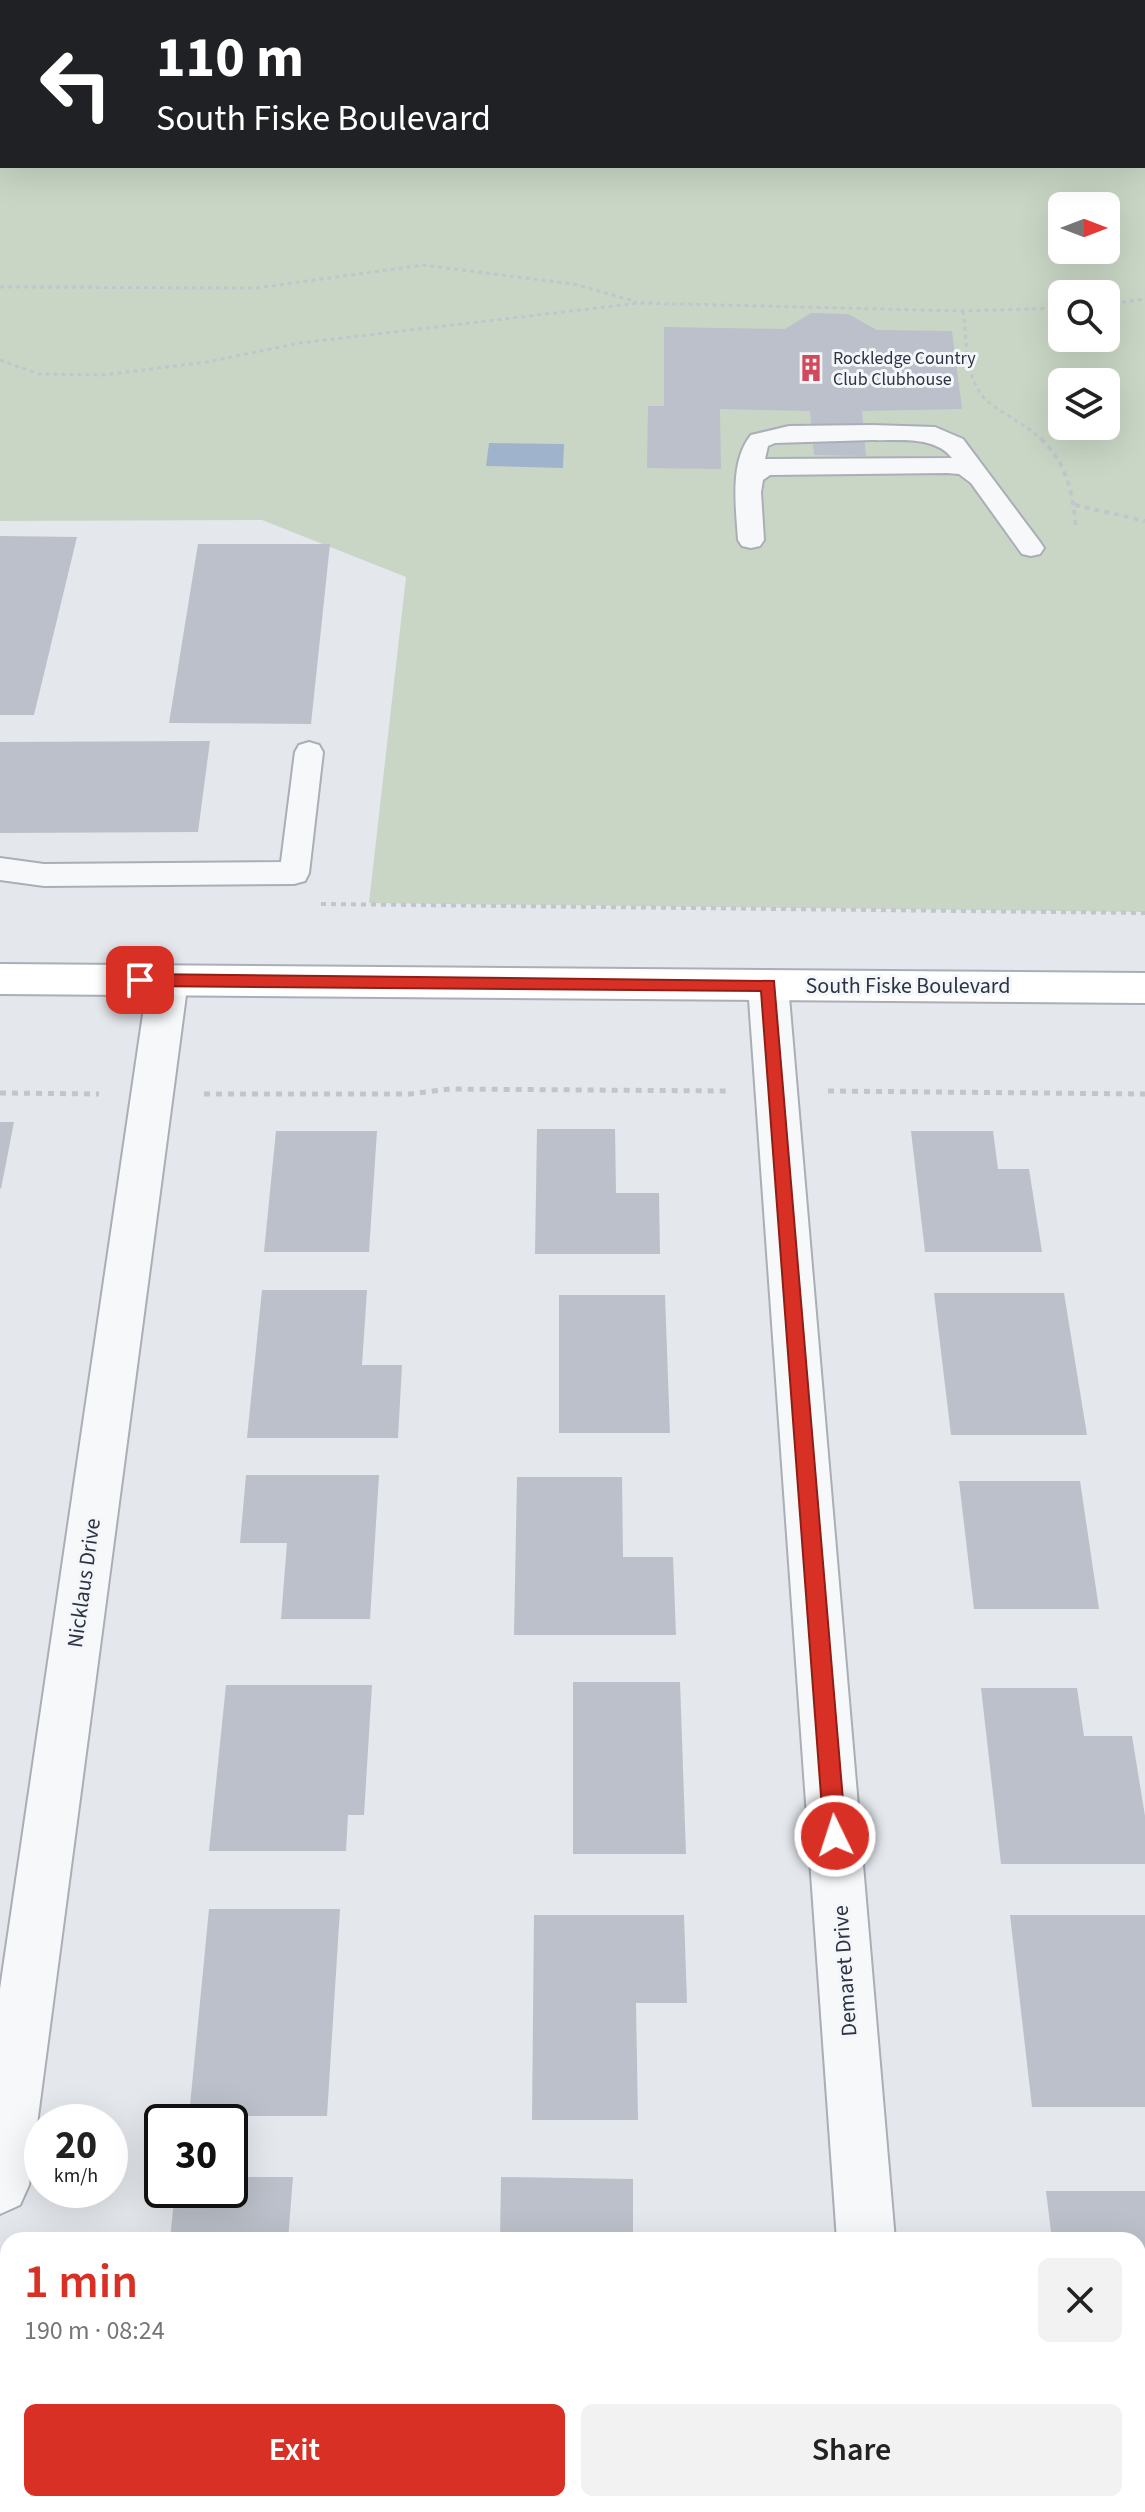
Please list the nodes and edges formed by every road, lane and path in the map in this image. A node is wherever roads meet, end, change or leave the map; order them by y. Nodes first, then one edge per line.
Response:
1 (0, 287) edge
2 (1145, 299) edge
3 (1120, 302) edge
4 (639, 303) junction
5 (1048, 308) edge
6 (963, 311) junction
7 (0, 360) edge
8 (1075, 505) junction
9 (1145, 521) edge
10 (1076, 530) dead end
11 (751, 540) dead end
12 (1031, 548) dead end
13 (309, 752) dead end
14 (0, 869) edge
15 (320, 904) dead end
16 (1145, 913) edge
17 (0, 979) edge
18 (168, 980) junction
19 (768, 985) junction
20 (1145, 988) edge
21 (727, 1091) dead end
22 (815, 1091) dead end
23 (0, 1093) edge
24 (112, 1094) dead end
25 (192, 1094) dead end
26 (1145, 1094) edge
27 (0, 2185) edge
28 (865, 2232) edge

1 - 4 path
2 - 3 path
4 - 6 path
4 - 7 path
5 - 6 path
6 - 8 path
8 - 9 path
8 - 10 path
11 - 12 lane
13 - 14 lane
15 - 16 path
17 - 18 main road, South Fiske Boulevard
18 - 19 main road, South Fiske Boulevard
18 - 27 street, Nicklaus Drive
19 - 20 main road, South Fiske Boulevard
19 - 28 street, Demaret Drive
21 - 25 path
22 - 26 path
23 - 24 path

